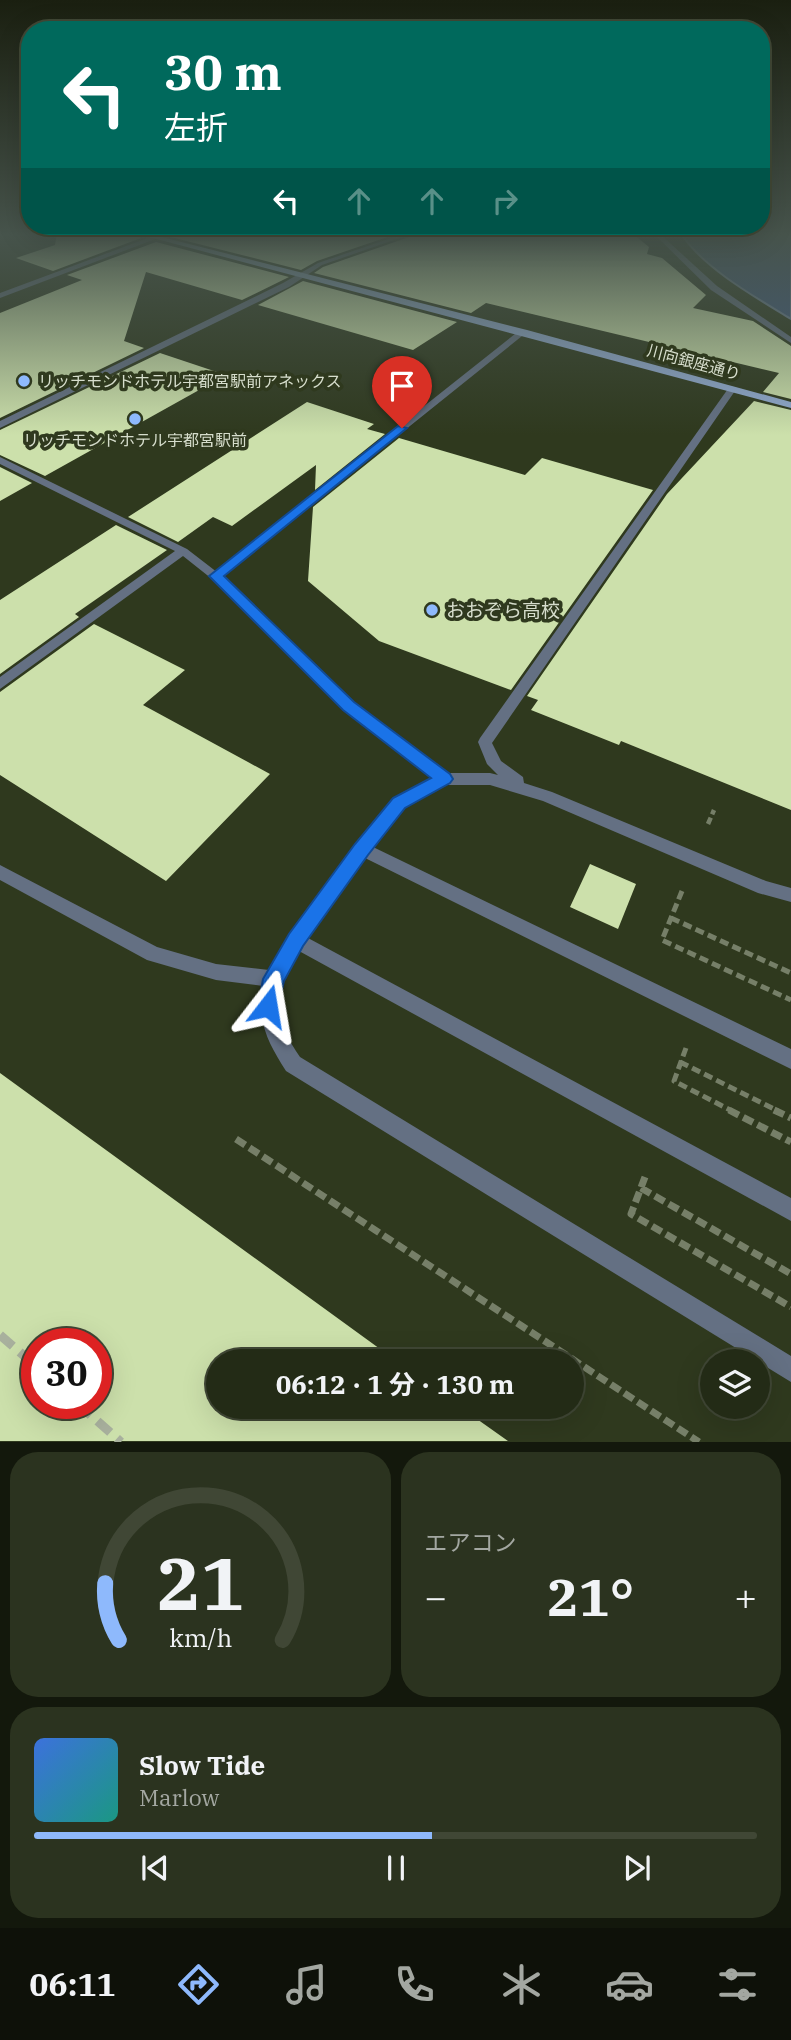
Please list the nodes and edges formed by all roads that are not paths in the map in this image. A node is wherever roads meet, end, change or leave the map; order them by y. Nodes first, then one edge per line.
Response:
1 (252, 301) edge
2 (406, 301) edge
3 (733, 301) edge
4 (523, 332) junction
5 (791, 341) edge
6 (733, 388) junction
7 (791, 405) edge
8 (0, 425) edge
9 (0, 460) edge
10 (183, 551) junction
11 (216, 576) junction
12 (0, 684) edge
13 (444, 779) junction
14 (547, 796) junction
15 (362, 849) junction
16 (0, 872) edge
17 (791, 895) edge
18 (296, 940) junction
19 (274, 979) junction
20 (791, 1059) edge
21 (791, 1210) edge
22 (791, 1370) edge

1 - 8 street
2 - 4 main road, 川向銀座通り
3 - 5 street
4 - 6 main road, 川向銀座通り
4 - 11 street
6 - 7 main road, 川向銀座通り
6 - 14 street
9 - 10 street
10 - 11 street
10 - 12 street
11 - 13 street
13 - 14 street
13 - 15 street
14 - 17 street
15 - 18 street
15 - 20 street
16 - 19 street
18 - 19 street
18 - 21 street
19 - 22 street

